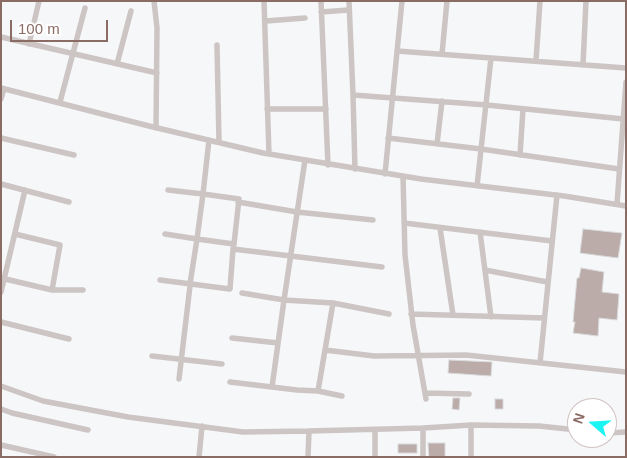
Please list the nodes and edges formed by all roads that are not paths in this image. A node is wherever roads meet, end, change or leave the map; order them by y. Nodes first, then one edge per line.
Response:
1 (39, 1) edge
2 (154, 1) edge
3 (264, 1) edge
4 (321, 1) edge
5 (349, 1) edge
6 (402, 1) edge
7 (448, 1) edge
8 (540, 1) edge
9 (586, 1) edge
10 (85, 8) dead end
11 (349, 10) junction
12 (131, 11) dead end
13 (321, 12) junction
14 (305, 18) dead end
15 (266, 21) junction
16 (1, 37) edge
17 (29, 44) junction
18 (217, 45) dead end
19 (397, 50) junction
20 (73, 54) junction
21 (442, 54) junction
22 (491, 58) junction
23 (536, 61) junction
24 (116, 64) junction
25 (583, 64) junction
26 (626, 68) edge
27 (157, 73) junction
28 (626, 82) edge
29 (2, 89) edge
30 (353, 95) junction
31 (393, 98) junction
32 (1, 99) edge
33 (442, 101) junction
34 (60, 102) junction
35 (487, 105) junction
36 (523, 108) junction
37 (267, 109) junction
38 (326, 109) junction
39 (624, 117) edge
40 (156, 128) junction
41 (1, 138) edge
42 (388, 138) junction
43 (209, 140) junction
44 (219, 142) junction
45 (437, 144) junction
46 (481, 149) junction
47 (269, 154) junction
48 (74, 155) dead end
49 (520, 155) junction
50 (305, 160) junction
51 (623, 160) edge
52 (328, 165) junction
53 (355, 169) junction
54 (619, 169) junction
55 (385, 174) junction
56 (403, 176) junction
57 (1, 184) edge
58 (477, 186) junction
59 (24, 190) junction
60 (168, 190) dead end
61 (203, 194) junction
62 (556, 195) junction
63 (69, 202) dead end
64 (238, 202) junction
65 (617, 204) junction
66 (626, 206) edge
67 (297, 212) junction
68 (373, 220) dead end
69 (404, 223) junction
70 (440, 228) junction
71 (480, 232) junction
72 (15, 234) junction
73 (165, 234) dead end
74 (197, 239) junction
75 (552, 241) junction
76 (234, 247) junction
77 (291, 256) junction
78 (382, 267) dead end
79 (485, 270) junction
80 (3, 279) edge
81 (160, 280) dead end
82 (547, 282) junction
83 (190, 284) junction
84 (52, 290) junction
85 (83, 290) dead end
86 (1, 292) edge
87 (242, 293) dead end
88 (284, 300) junction
89 (332, 303) junction
90 (389, 314) dead end
91 (411, 314) junction
92 (453, 315) junction
93 (491, 316) junction
94 (544, 318) junction
95 (1, 322) edge
96 (232, 338) dead end
97 (69, 339) dead end
98 (278, 343) junction
99 (325, 350) junction
100 (152, 356) dead end
101 (419, 356) junction
102 (181, 360) junction
103 (222, 364) dead end
104 (540, 364) junction
105 (626, 372) edge
106 (179, 379) dead end
107 (230, 382) dead end
108 (1, 386) edge
109 (272, 387) junction
110 (318, 391) junction
111 (468, 394) dead end
112 (342, 396) dead end
113 (1, 409) edge
114 (471, 425) junction
115 (202, 426) junction
116 (423, 428) junction
117 (567, 429) edge
118 (88, 430) dead end
119 (376, 430) junction
120 (309, 432) junction
121 (1, 446) edge
122 (54, 457) edge
123 (199, 457) edge
124 (308, 457) edge
125 (375, 457) edge
126 (423, 457) edge
127 (471, 457) edge

1 - 17 street
2 - 27 street
3 - 15 street
4 - 13 street
5 - 11 street
6 - 19 street
7 - 21 street
8 - 23 street
9 - 25 street
10 - 20 street
11 - 13 street
11 - 30 street
12 - 24 street
13 - 38 street
14 - 15 street
15 - 37 street
16 - 17 street
17 - 20 street
18 - 44 street
19 - 21 street
19 - 31 street
20 - 24 street
20 - 34 street
21 - 22 street
22 - 23 street
22 - 35 street
23 - 25 street
24 - 27 street
25 - 26 street
27 - 40 street
28 - 39 street
29 - 32 street
29 - 34 street
30 - 31 street
30 - 53 street
31 - 33 street
31 - 42 street
33 - 35 street
33 - 45 street
34 - 40 street
35 - 36 street
35 - 46 street
36 - 39 street
36 - 49 street
37 - 38 street
37 - 47 street
38 - 52 street
39 - 51 street
40 - 43 street
41 - 48 street
42 - 45 street
42 - 55 street
43 - 44 street
43 - 61 street
44 - 47 street
45 - 46 street
46 - 49 street
46 - 58 street
47 - 50 street
49 - 54 street
50 - 52 street
50 - 67 street
51 - 54 street
52 - 53 street
53 - 55 street
54 - 65 street
55 - 56 street
56 - 58 street
56 - 69 street
57 - 59 street
58 - 62 street
59 - 63 street
59 - 72 street
60 - 61 street
61 - 64 street
61 - 74 street
62 - 65 street
62 - 75 street
64 - 67 street
64 - 76 street
65 - 66 street
67 - 68 street
67 - 77 street
69 - 70 street
69 - 91 street
70 - 71 street
70 - 92 street
71 - 75 street
71 - 79 street
72 - 80 street
72 - 84 street
73 - 74 street
74 - 76 street
74 - 83 street
75 - 82 street
76 - 77 street
76 - 83 street
77 - 78 street
77 - 88 street
79 - 82 street
79 - 93 street
80 - 84 street
80 - 86 street
81 - 83 street
82 - 94 street
83 - 102 street
84 - 85 street
87 - 88 street
88 - 89 street
88 - 98 street
89 - 90 street
89 - 99 street
91 - 92 street
91 - 101 street
92 - 93 street
93 - 94 street
94 - 104 street
95 - 97 street
96 - 98 street
98 - 109 street
99 - 101 street
99 - 110 street
100 - 102 street
101 - 104 street
101 - 111 street
102 - 103 street
102 - 106 street
104 - 105 street
107 - 109 street
108 - 115 street
109 - 110 street
110 - 112 street
113 - 118 street
114 - 116 street
114 - 117 street
114 - 127 street
115 - 120 street
115 - 123 street
116 - 119 street
116 - 126 street
119 - 120 street
119 - 125 street
120 - 124 street
121 - 122 street

